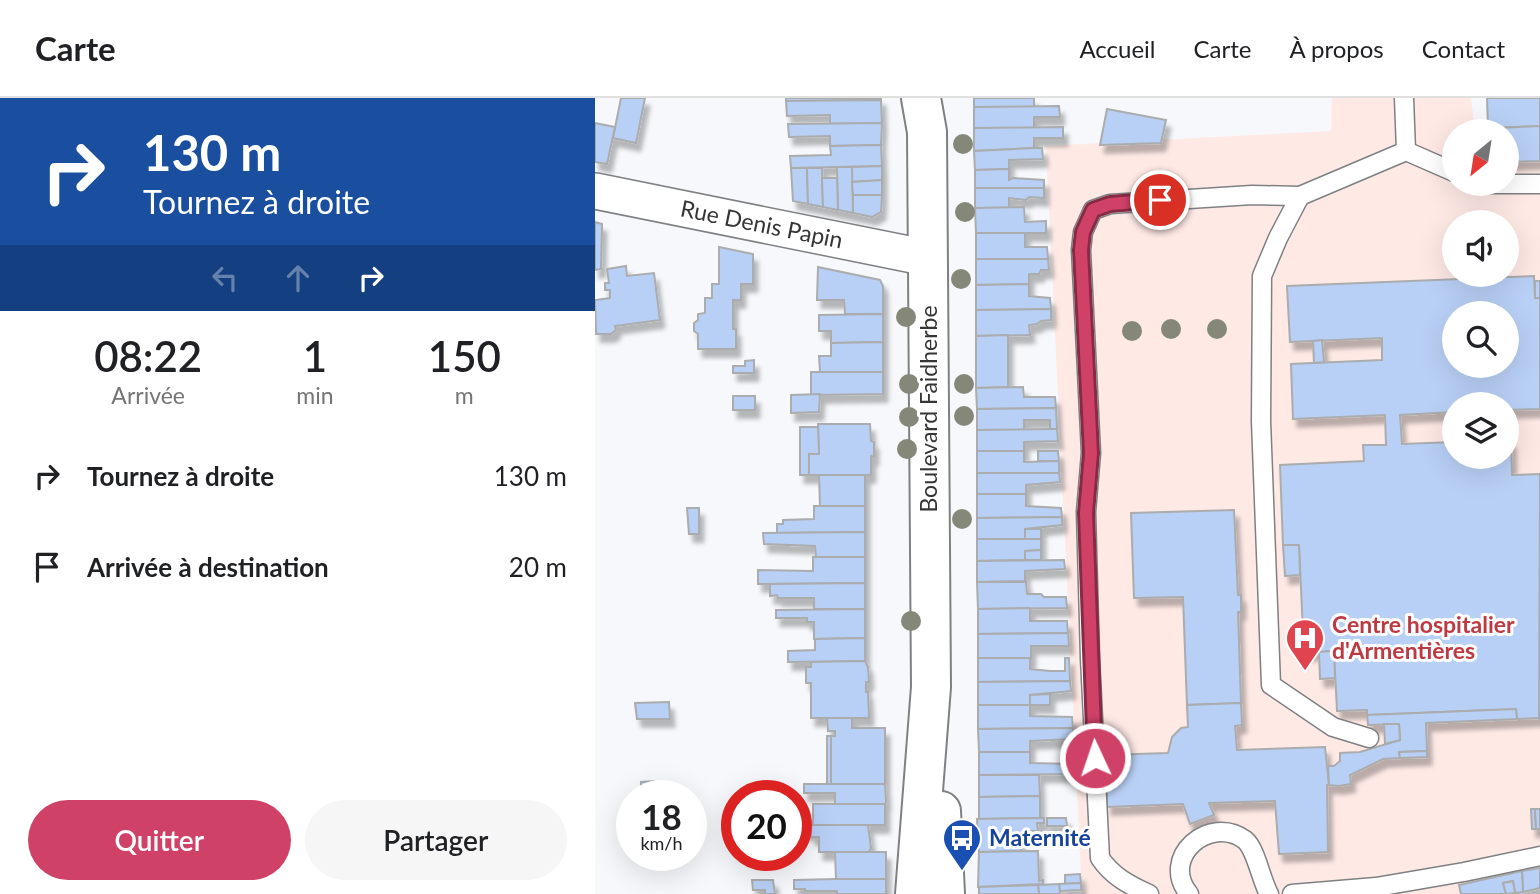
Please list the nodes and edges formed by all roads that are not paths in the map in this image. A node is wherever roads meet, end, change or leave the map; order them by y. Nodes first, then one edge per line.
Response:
1 (1404, 98) edge
2 (927, 109) edge
3 (1406, 151) junction
4 (1442, 167) edge
5 (1519, 184) edge
6 (1540, 184) edge
7 (595, 191) edge
8 (1300, 196) junction
9 (928, 257) junction
10 (931, 687) junction
11 (1369, 738) dead end
12 (1540, 856) edge
13 (915, 894) edge
14 (945, 894) edge
15 (1149, 894) edge
16 (1189, 894) edge
17 (1269, 894) edge
18 (1291, 894) edge

1 - 3 lane
2 - 9 street, Boulevard Faidherbe
3 - 4 lane
3 - 8 lane
5 - 6 lane
7 - 9 street, Rue Denis Papin
8 - 11 lane
8 - 15 lane
9 - 10 street, Boulevard Faidherbe
10 - 13 street, Boulevard Faidherbe
10 - 14 street, Boulevard Faidherbe
12 - 18 lane
16 - 17 lane

